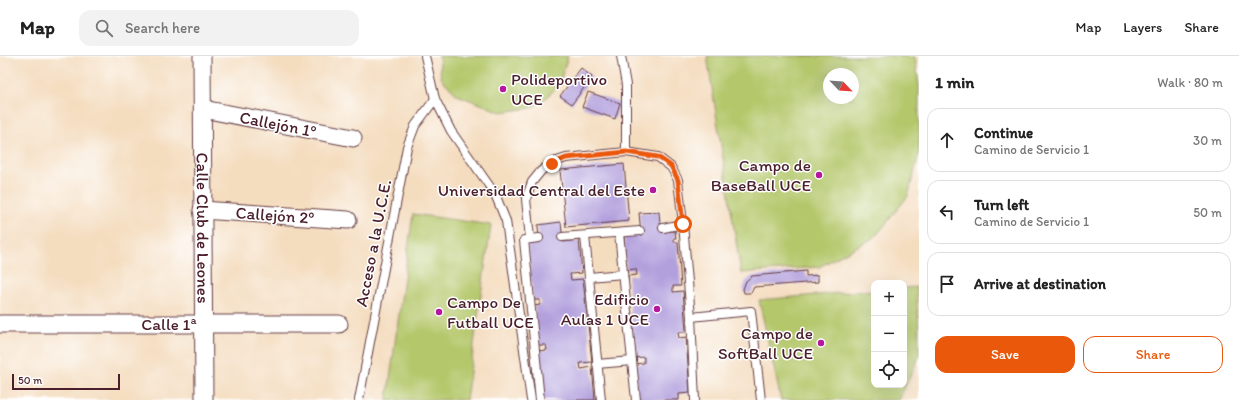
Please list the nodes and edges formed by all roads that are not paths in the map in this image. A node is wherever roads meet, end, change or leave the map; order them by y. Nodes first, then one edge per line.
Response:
1 (202, 56) edge
2 (425, 56) edge
3 (621, 56) edge
4 (435, 99) junction
5 (203, 109) junction
6 (353, 138) dead end
7 (626, 152) junction
8 (202, 210) junction
9 (348, 220) dead end
10 (683, 224) junction
11 (663, 228) dead end
12 (640, 231) dead end
13 (619, 233) junction
14 (585, 236) junction
15 (562, 237) dead end
16 (539, 238) dead end
17 (530, 239) junction
18 (623, 274) junction
19 (590, 278) junction
20 (691, 317) junction
21 (0, 324) edge
22 (203, 324) junction
23 (339, 324) dead end
24 (632, 361) junction
25 (597, 364) junction
26 (204, 400) edge
27 (359, 400) edge
28 (530, 400) edge
29 (540, 400) edge
30 (601, 400) edge
31 (636, 400) edge
32 (696, 400) edge
33 (761, 400) edge

1 - 5 street, Calle Club de Leones
2 - 4 lane
3 - 7 lane
4 - 27 lane, Acceso a la U.C.E.
4 - 28 lane
5 - 6 street, Callejón 1º
5 - 8 street, Calle Club de Leones
7 - 10 lane
7 - 17 lane
8 - 9 street, Callejón 2º
8 - 22 street, Calle Club de Leones
10 - 11 lane
10 - 20 lane
12 - 13 lane
13 - 14 lane
13 - 18 lane
14 - 15 lane
14 - 19 lane
16 - 17 lane
17 - 29 lane
18 - 19 lane
18 - 24 lane
19 - 25 lane
20 - 32 lane
20 - 33 lane
21 - 22 street, Calle 1ª
22 - 23 street, Calle 1ª
22 - 26 street, Calle Club de Leones
24 - 25 lane
24 - 31 lane
25 - 30 lane

